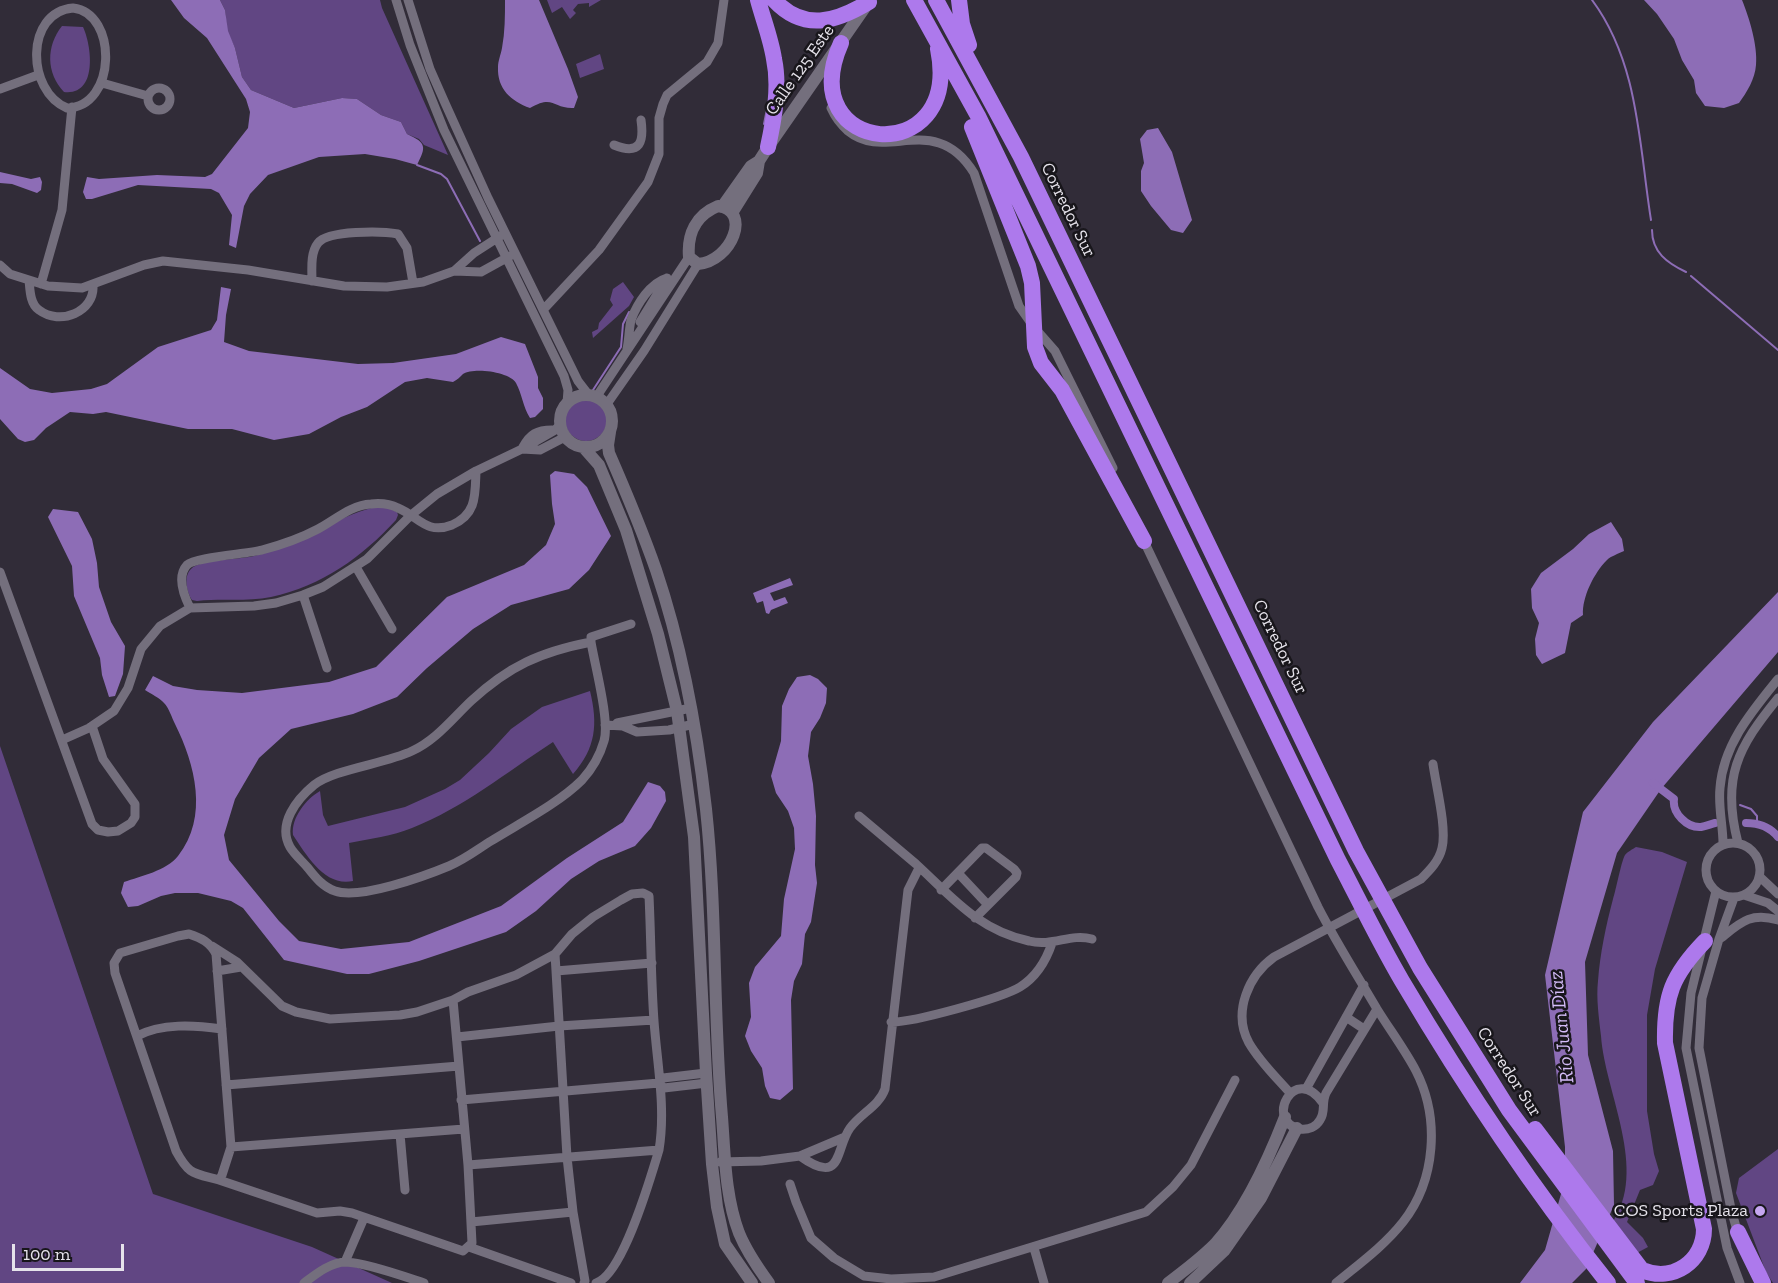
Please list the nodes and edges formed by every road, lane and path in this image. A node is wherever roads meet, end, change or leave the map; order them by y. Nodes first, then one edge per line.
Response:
1 (396, 0) edge
2 (408, 0) edge
3 (724, 0) edge
4 (758, 0) edge
5 (774, 0) edge
6 (914, 0) edge
7 (936, 0) edge
8 (959, 0) edge
9 (870, 1) edge
10 (72, 4) edge
11 (936, 39) junction
12 (841, 43) junction
13 (946, 59) junction
14 (38, 75) junction
15 (102, 83) junction
16 (831, 86) junction
17 (0, 89) edge
18 (148, 96) dead end
19 (990, 99) junction
20 (72, 108) junction
21 (641, 120) dead end
22 (614, 145) dead end
23 (764, 154) junction
24 (727, 210) junction
25 (501, 236) junction
26 (514, 252) junction
27 (0, 254) edge
28 (506, 258) junction
29 (0, 259) edge
30 (694, 260) junction
31 (0, 265) edge
32 (454, 271) junction
33 (678, 274) junction
34 (29, 280) junction
35 (312, 281) junction
36 (412, 283) junction
37 (41, 284) junction
38 (93, 285) junction
39 (543, 310) junction
40 (638, 324) junction
41 (654, 334) junction
42 (597, 398) junction
43 (567, 403) junction
44 (560, 431) junction
45 (610, 432) junction
46 (584, 448) junction
47 (522, 449) junction
48 (476, 471) junction
49 (410, 516) junction
50 (1144, 541) junction
51 (356, 567) junction
52 (0, 572) edge
53 (303, 596) junction
54 (189, 608) junction
55 (631, 624) dead end
56 (392, 629) dead end
57 (591, 642) junction
58 (327, 668) dead end
59 (1778, 680) edge
60 (1778, 698) edge
61 (691, 708) junction
62 (676, 711) junction
63 (694, 724) junction
64 (606, 725) junction
65 (92, 726) junction
66 (680, 728) junction
67 (62, 740) junction
68 (1433, 764) dead end
69 (860, 816) dead end
70 (1738, 843) junction
71 (1723, 844) junction
72 (920, 868) junction
73 (958, 873) junction
74 (1760, 876) junction
75 (941, 890) junction
76 (1716, 891) junction
77 (1778, 894) edge
78 (1739, 896) junction
79 (988, 905) junction
80 (1778, 910) edge
81 (975, 918) junction
82 (1778, 920) edge
83 (1092, 939) dead end
84 (1712, 940) junction
85 (1052, 943) junction
86 (212, 946) junction
87 (555, 954) junction
88 (652, 963) junction
89 (241, 967) junction
90 (217, 971) junction
91 (556, 971) junction
92 (1364, 985) junction
93 (453, 1000) junction
94 (1377, 1009) junction
95 (1346, 1017) junction
96 (654, 1020) junction
97 (891, 1022) junction
98 (559, 1026) junction
99 (222, 1029) junction
100 (1364, 1029) junction
101 (137, 1036) junction
102 (457, 1037) junction
103 (459, 1066) junction
104 (706, 1078) junction
105 (1235, 1080) dead end
106 (659, 1083) junction
107 (226, 1085) junction
108 (1306, 1089) junction
109 (564, 1091) junction
110 (1290, 1093) junction
111 (461, 1100) junction
112 (1322, 1102) junction
113 (1285, 1117) junction
114 (1297, 1128) junction
115 (465, 1130) junction
116 (400, 1134) junction
117 (845, 1137) junction
118 (231, 1147) junction
119 (659, 1150) junction
120 (800, 1156) junction
121 (567, 1157) junction
122 (725, 1161) junction
123 (711, 1164) junction
124 (468, 1165) junction
125 (219, 1180) junction
126 (790, 1184) dead end
127 (405, 1190) dead end
128 (573, 1212) junction
129 (364, 1218) junction
130 (471, 1222) junction
131 (1738, 1232) junction
132 (469, 1247) junction
133 (1034, 1248) junction
134 (1621, 1253) junction
135 (345, 1262) junction
136 (1605, 1278) edge
137 (587, 1282) edge
138 (304, 1283) edge
139 (424, 1283) edge
140 (571, 1283) edge
141 (596, 1283) edge
142 (752, 1283) edge
143 (769, 1283) edge
144 (1044, 1283) edge
145 (1168, 1283) edge
146 (1190, 1283) edge
147 (1336, 1283) edge
148 (1637, 1283) edge
149 (1740, 1283) edge
150 (1755, 1283) edge
151 (1763, 1283) edge

1 - 25 street
2 - 25 street
3 - 39 street
4 - 23 highway
5 - 9 highway
6 - 11 highway
7 - 19 highway, Corredor Sur
8 - 19 highway
9 - 12 street, Calle 125 Este
10 - 14 street
10 - 15 street
11 - 13 highway
11 - 16 highway
12 - 16 highway
12 - 23 street, Calle 125 Este
13 - 50 highway
13 - 136 highway
14 - 17 street
14 - 20 street
15 - 18 street
15 - 20 street
16 - 50 street
19 - 134 highway, Corredor Sur
20 - 37 street
21 - 22 street
23 - 24 street, Calle 125 Este
24 - 30 street
24 - 30 street
25 - 26 street
25 - 28 street
25 - 32 street
26 - 28 street
26 - 39 street
27 - 29 street
28 - 32 street
28 - 43 street
30 - 33 street
30 - 41 street
31 - 34 street
32 - 36 street
33 - 40 street
33 - 40 street
34 - 37 street
34 - 38 street
35 - 36 street
35 - 36 street
35 - 38 street
37 - 38 street
39 - 42 street
40 - 41 street
40 - 42 street
41 - 42 street
42 - 43 street
42 - 45 street
43 - 44 street
44 - 46 street
44 - 47 street
44 - 47 street
45 - 46 street
45 - 61 street
46 - 62 street
47 - 48 street
48 - 49 street
48 - 49 street
49 - 51 street
49 - 54 street
50 - 92 street
51 - 53 street
51 - 56 street
52 - 67 street
53 - 54 street
53 - 58 street
54 - 65 street
55 - 57 street
57 - 64 street
57 - 64 street
59 - 71 street
60 - 70 street
61 - 62 street
61 - 63 street
62 - 64 street
62 - 66 street
63 - 66 street
63 - 122 street
64 - 66 street
65 - 67 street
65 - 67 street
66 - 104 street
68 - 110 street
69 - 72 street
70 - 71 street
70 - 74 street
71 - 76 street
72 - 75 street
72 - 97 street
73 - 75 street
73 - 79 street
73 - 79 street
74 - 77 street
74 - 78 street
75 - 81 street
76 - 78 street
76 - 84 street
78 - 80 street
78 - 84 street
79 - 81 street
81 - 85 street
82 - 84 street
83 - 85 street
84 - 131 street
84 - 134 highway
84 - 149 street
85 - 97 street
86 - 89 street
86 - 90 street
86 - 101 street
87 - 88 street
87 - 91 street
87 - 93 street
88 - 91 street
88 - 96 street
89 - 90 street
89 - 93 street
90 - 99 street
91 - 98 street
92 - 94 street
92 - 95 street
93 - 102 street
94 - 100 street
94 - 147 street
95 - 100 street
95 - 108 street
96 - 98 street
96 - 106 street
97 - 117 street
98 - 102 street
98 - 109 street
99 - 101 street
99 - 107 street
100 - 112 street
101 - 125 street
102 - 103 street
103 - 107 street
103 - 111 street
104 - 106 street
104 - 123 street
105 - 133 street
106 - 109 street
106 - 119 street
107 - 118 street
108 - 110 street
108 - 112 street
109 - 111 street
109 - 121 street
110 - 113 street
111 - 115 street
112 - 114 street
113 - 114 street
113 - 145 street
114 - 146 street
115 - 116 street
115 - 124 street
116 - 118 street
116 - 127 street
117 - 120 street
117 - 120 street
118 - 125 street
119 - 121 street
119 - 141 street
120 - 122 street
121 - 124 street
121 - 128 street
122 - 123 street
122 - 143 street
123 - 142 street
124 - 130 street
125 - 129 street
126 - 133 street
128 - 130 street
128 - 137 street
129 - 132 street
129 - 135 street
130 - 132 street
131 - 150 street
131 - 151 highway
132 - 140 street
133 - 144 street
134 - 148 highway, Corredor Sur
135 - 138 street
135 - 139 street

